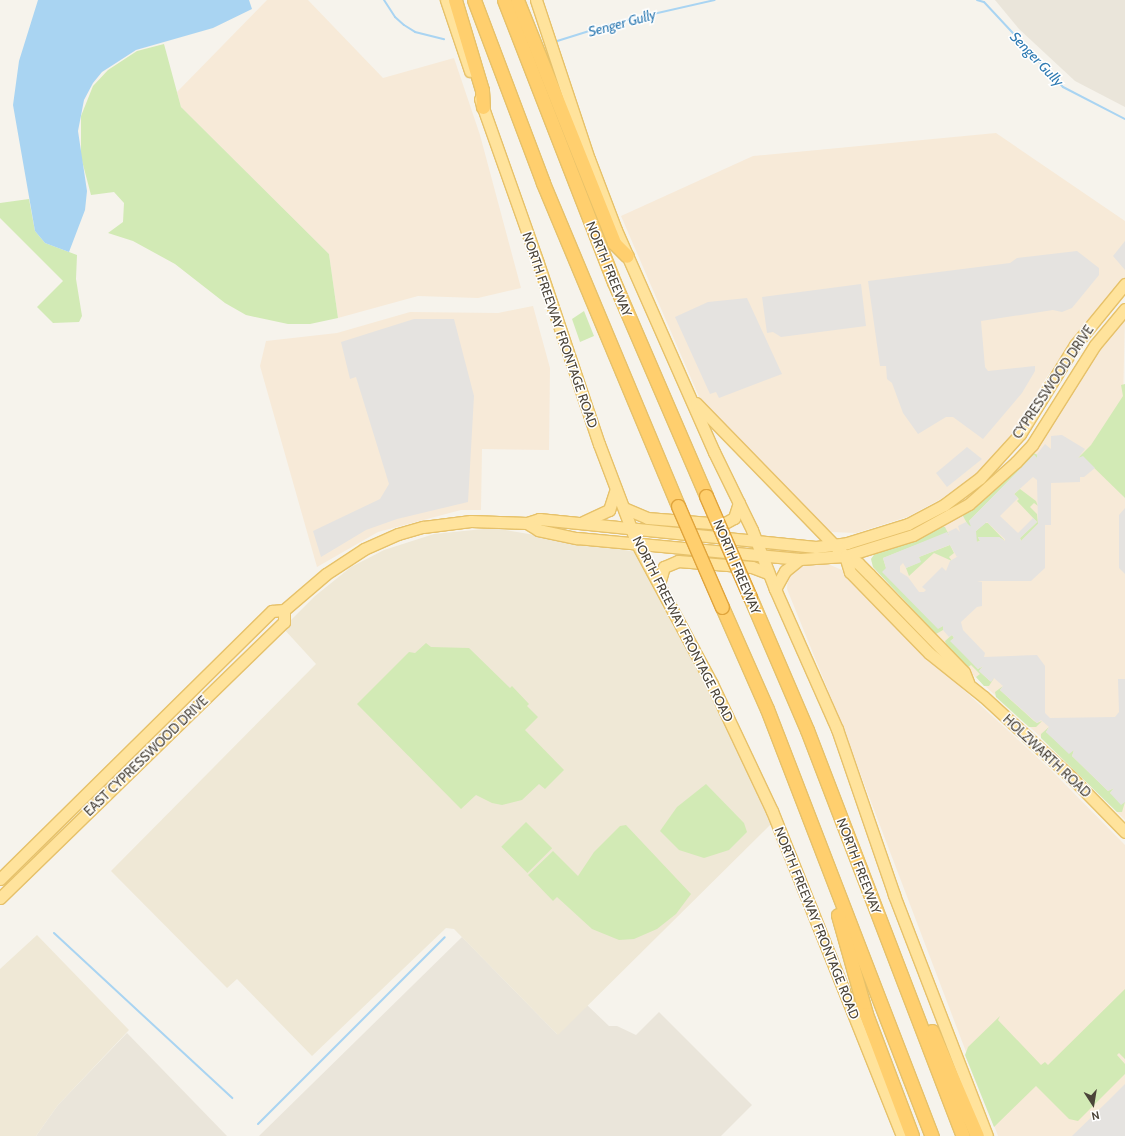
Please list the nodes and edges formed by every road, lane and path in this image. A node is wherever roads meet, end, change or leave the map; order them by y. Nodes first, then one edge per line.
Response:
1 (446, 0) edge
2 (455, 0) edge
3 (474, 0) edge
4 (504, 0) edge
5 (517, 0) edge
6 (536, 0) edge
7 (483, 107) junction
8 (627, 256) junction
9 (1125, 284) edge
10 (1125, 309) edge
11 (1082, 335) junction
12 (1095, 345) junction
13 (688, 392) junction
14 (1020, 434) junction
15 (1032, 445) junction
16 (616, 489) junction
17 (739, 503) junction
18 (624, 508) junction
19 (527, 523) junction
20 (580, 524) junction
21 (632, 530) junction
22 (757, 543) junction
23 (638, 544) junction
24 (835, 545) junction
25 (872, 550) junction
26 (761, 554) junction
27 (845, 556) junction
28 (800, 559) junction
29 (768, 573) junction
30 (869, 574) junction
31 (659, 584) junction
32 (775, 589) junction
33 (284, 610) junction
34 (968, 682) junction
35 (154, 729) junction
36 (163, 739) junction
37 (72, 809) junction
38 (83, 817) junction
39 (812, 827) junction
40 (1125, 832) edge
41 (0, 879) edge
42 (865, 880) junction
43 (0, 898) edge
44 (902, 1136) edge
45 (912, 1136) edge
46 (932, 1136) edge
47 (962, 1136) edge
48 (977, 1136) edge
49 (987, 1136) edge

1 - 7 main road, NORTH FREEWAY FRONTAGE ROAD
2 - 7 highway
3 - 39 highway, NORTH FREEWAY, bridge
4 - 42 highway, NORTH FREEWAY, bridge
5 - 8 highway
6 - 8 main road
7 - 16 main road, NORTH FREEWAY FRONTAGE ROAD
8 - 13 main road
9 - 11 main road, CYPRESSWOOD DRIVE
10 - 12 main road, CYPRESSWOOD DRIVE
11 - 12 main road
11 - 14 main road, CYPRESSWOOD DRIVE
12 - 15 main road, CYPRESSWOOD DRIVE
13 - 17 main road
13 - 24 main road, HOLZWARTH ROAD
14 - 15 main road
14 - 24 main road, CYPRESSWOOD DRIVE
15 - 25 main road, CYPRESSWOOD DRIVE
16 - 18 main road, NORTH FREEWAY FRONTAGE ROAD
16 - 20 main road
17 - 18 main road
17 - 22 main road
18 - 21 main road, NORTH FREEWAY FRONTAGE ROAD
19 - 20 main road, EAST CYPRESSWOOD DRIVE
19 - 23 main road, EAST CYPRESSWOOD DRIVE
19 - 33 main road, EAST CYPRESSWOOD DRIVE
20 - 21 main road, EAST CYPRESSWOOD DRIVE
21 - 22 main road, EAST CYPRESSWOOD DRIVE
21 - 23 main road, NORTH FREEWAY FRONTAGE ROAD
22 - 24 main road, CYPRESSWOOD DRIVE
22 - 26 main road
23 - 26 main road, EAST CYPRESSWOOD DRIVE
23 - 31 main road, NORTH FREEWAY FRONTAGE ROAD
24 - 27 main road, HOLZWARTH ROAD
25 - 27 main road, CYPRESSWOOD DRIVE
25 - 30 main road
26 - 28 main road, CYPRESSWOOD DRIVE
26 - 29 main road
27 - 28 main road, CYPRESSWOOD DRIVE
27 - 30 main road, HOLZWARTH ROAD
27 - 34 main road, HOLZWARTH ROAD
28 - 32 main road
29 - 31 main road
29 - 32 main road
30 - 34 main road, HOLZWARTH ROAD
31 - 44 main road, NORTH FREEWAY FRONTAGE ROAD
32 - 49 main road
33 - 35 main road, EAST CYPRESSWOOD DRIVE
33 - 36 main road, EAST CYPRESSWOOD DRIVE
34 - 40 main road, HOLZWARTH ROAD
35 - 36 main road
35 - 37 main road, EAST CYPRESSWOOD DRIVE
36 - 38 main road, EAST CYPRESSWOOD DRIVE
37 - 38 main road
37 - 41 main road, EAST CYPRESSWOOD DRIVE
38 - 43 main road, EAST CYPRESSWOOD DRIVE
39 - 45 highway
39 - 46 highway, NORTH FREEWAY
42 - 47 highway, NORTH FREEWAY
42 - 48 highway

